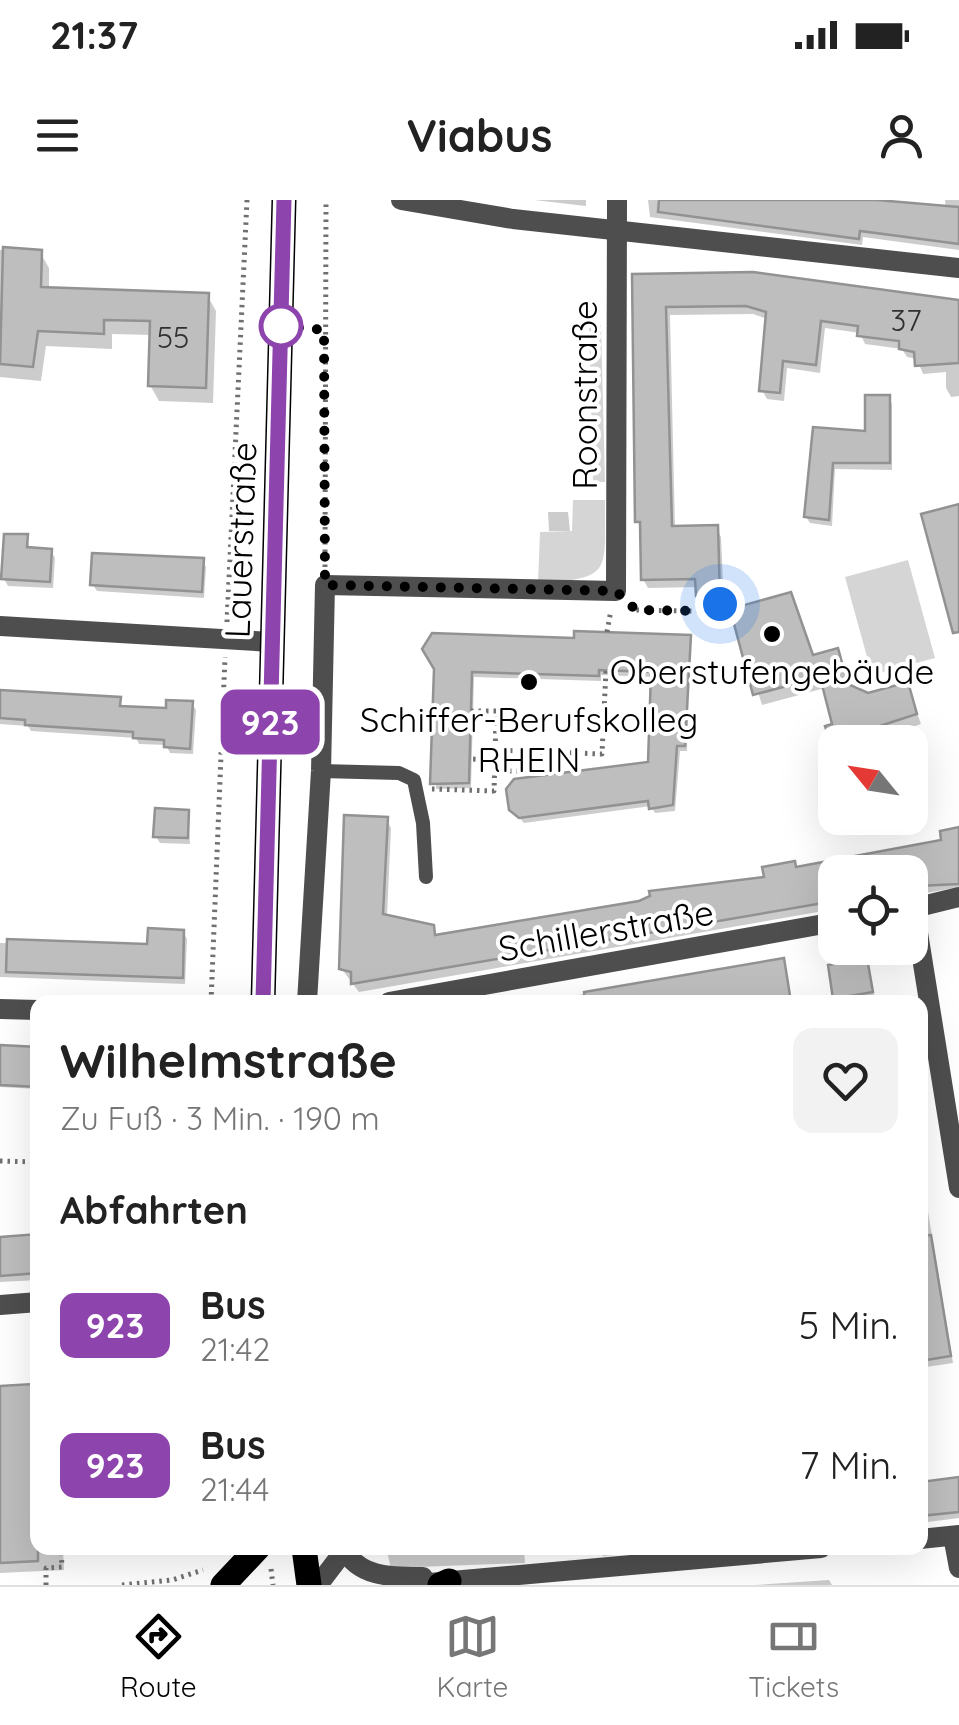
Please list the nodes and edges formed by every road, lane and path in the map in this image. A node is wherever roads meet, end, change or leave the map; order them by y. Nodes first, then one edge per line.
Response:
1 (247, 200) edge
2 (284, 200) edge
3 (326, 200) edge
4 (401, 200) edge
5 (617, 200) edge
6 (617, 230) junction
7 (959, 268) edge
8 (325, 585) junction
9 (616, 591) junction
10 (720, 604) dead end
11 (0, 626) edge
12 (226, 640) junction
13 (272, 642) junction
14 (606, 670) dead end
15 (471, 711) dead end
16 (495, 750) junction
17 (470, 759) dead end
18 (495, 760) junction
19 (321, 771) junction
20 (494, 771) junction
21 (520, 771) dead end
22 (419, 789) junction
23 (426, 877) dead end
24 (959, 897) edge
25 (928, 904) edge
26 (818, 925) edge
27 (922, 965) edge
28 (211, 995) edge
29 (263, 995) edge
30 (307, 995) edge
31 (428, 995) edge
32 (927, 995) edge
33 (928, 1003) edge
34 (0, 1009) edge
35 (30, 1010) edge
36 (0, 1161) edge
37 (30, 1162) edge
38 (959, 1188) edge
39 (30, 1303) edge
40 (0, 1305) edge
41 (956, 1535) edge
42 (928, 1537) edge
43 (61, 1555) edge
44 (248, 1555) edge
45 (305, 1555) edge
46 (340, 1555) edge
47 (349, 1555) edge
48 (746, 1555) edge
49 (959, 1568) edge
50 (217, 1576) edge
51 (444, 1583) edge
52 (46, 1585) edge
53 (122, 1585) edge
54 (309, 1585) edge
55 (318, 1585) edge
56 (407, 1585) edge

1 - 12 path
2 - 13 main road, Lauerstraße
3 - 8 path
4 - 6 street
5 - 6 street, Roonstraße
6 - 7 street
6 - 9 street, Roonstraße
8 - 9 street
8 - 19 street
9 - 10 path
11 - 12 street
12 - 13 street
12 - 28 path
13 - 29 main road, Lauerstraße
14 - 16 path
15 - 16 path
16 - 18 path
17 - 18 path
18 - 20 path
19 - 22 lane
19 - 30 street
20 - 21 path
20 - 22 path
22 - 23 lane
24 - 25 street
26 - 31 street, Schillerstraße
27 - 32 street
33 - 38 street
34 - 35 street
36 - 37 path
39 - 40 street
41 - 42 street
41 - 49 street
43 - 52 path
44 - 50 main road
45 - 54 main road
46 - 55 street
47 - 51 street
48 - 51 street
50 - 53 path
51 - 56 street

